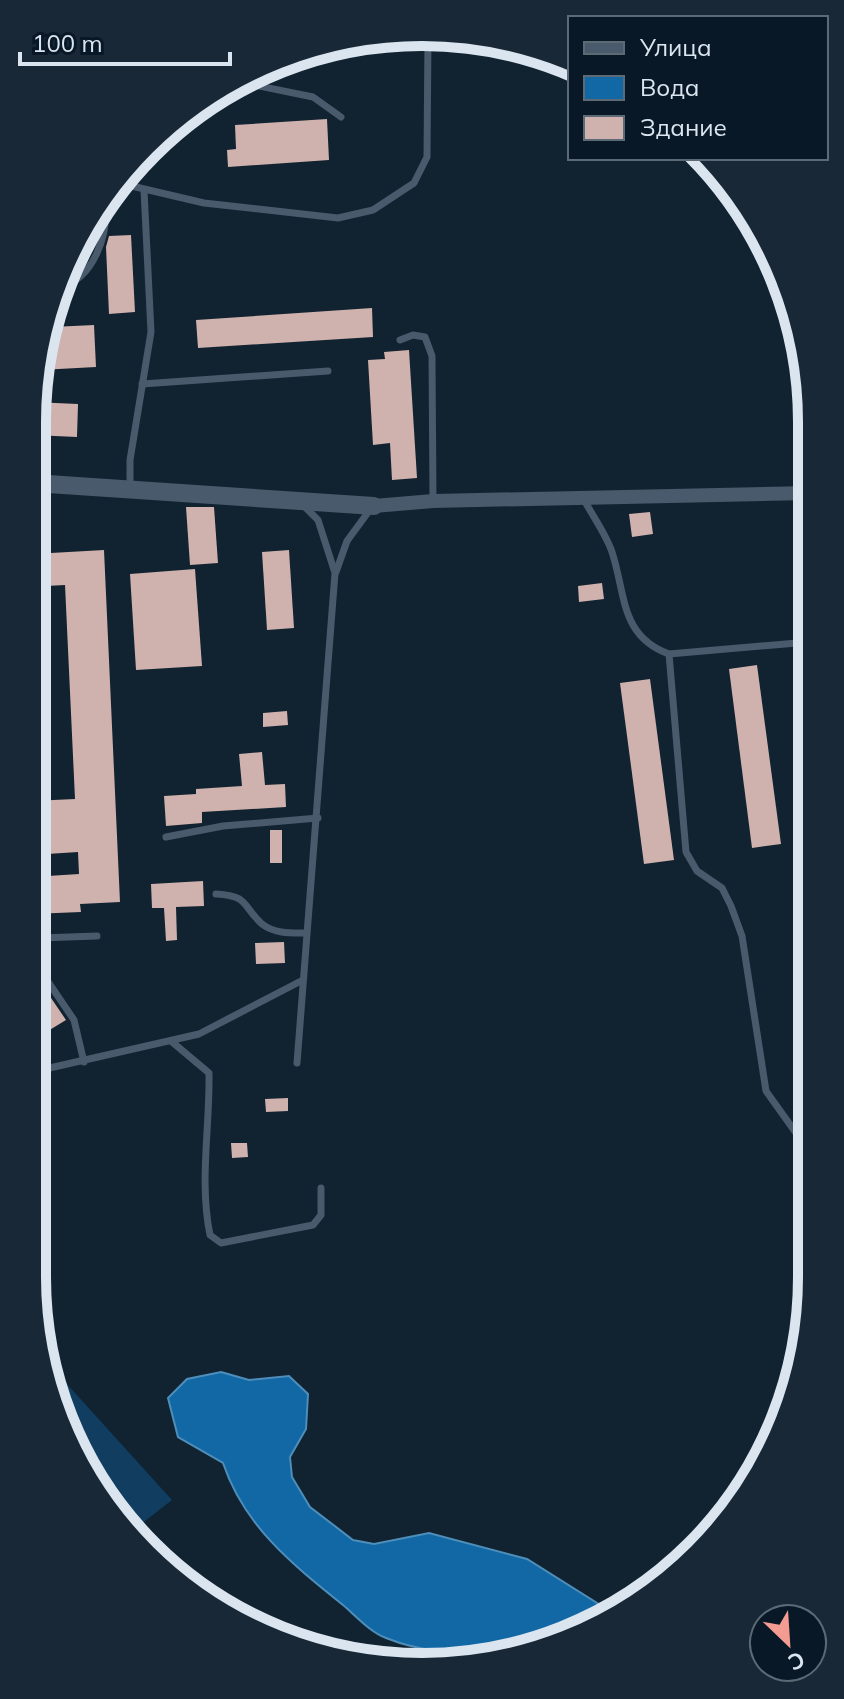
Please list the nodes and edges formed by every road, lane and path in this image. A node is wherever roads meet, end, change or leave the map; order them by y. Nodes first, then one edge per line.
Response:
1 (428, 46) edge
2 (255, 85) edge
3 (341, 117) dead end
4 (130, 186) edge
5 (144, 190) junction
6 (106, 218) edge
7 (73, 284) edge
8 (400, 340) dead end
9 (328, 371) dead end
10 (142, 384) junction
11 (46, 484) edge
12 (130, 490) junction
13 (798, 493) edge
14 (583, 498) junction
15 (298, 501) junction
16 (433, 501) junction
17 (374, 506) junction
18 (335, 573) junction
19 (798, 643) edge
20 (669, 654) junction
21 (318, 818) junction
22 (166, 837) dead end
23 (216, 894) dead end
24 (306, 933) junction
25 (97, 936) dead end
26 (46, 938) edge
27 (46, 979) edge
28 (301, 981) junction
29 (171, 1041) junction
30 (84, 1062) junction
31 (297, 1063) dead end
32 (46, 1069) edge
33 (798, 1139) edge
34 (321, 1188) dead end

1 - 5 lane
2 - 3 lane
4 - 5 lane
5 - 10 lane
6 - 7 lane
8 - 16 lane
9 - 10 lane
10 - 12 lane
11 - 12 street
12 - 15 street
13 - 14 street
14 - 16 street
14 - 20 lane
15 - 17 street
15 - 18 lane
16 - 17 street
17 - 18 lane
18 - 21 lane
19 - 20 lane
20 - 33 lane
21 - 22 lane
21 - 24 lane
23 - 24 lane
24 - 28 lane
25 - 26 lane
27 - 30 lane
28 - 29 lane
28 - 31 lane
29 - 30 lane
29 - 34 lane
30 - 32 lane

